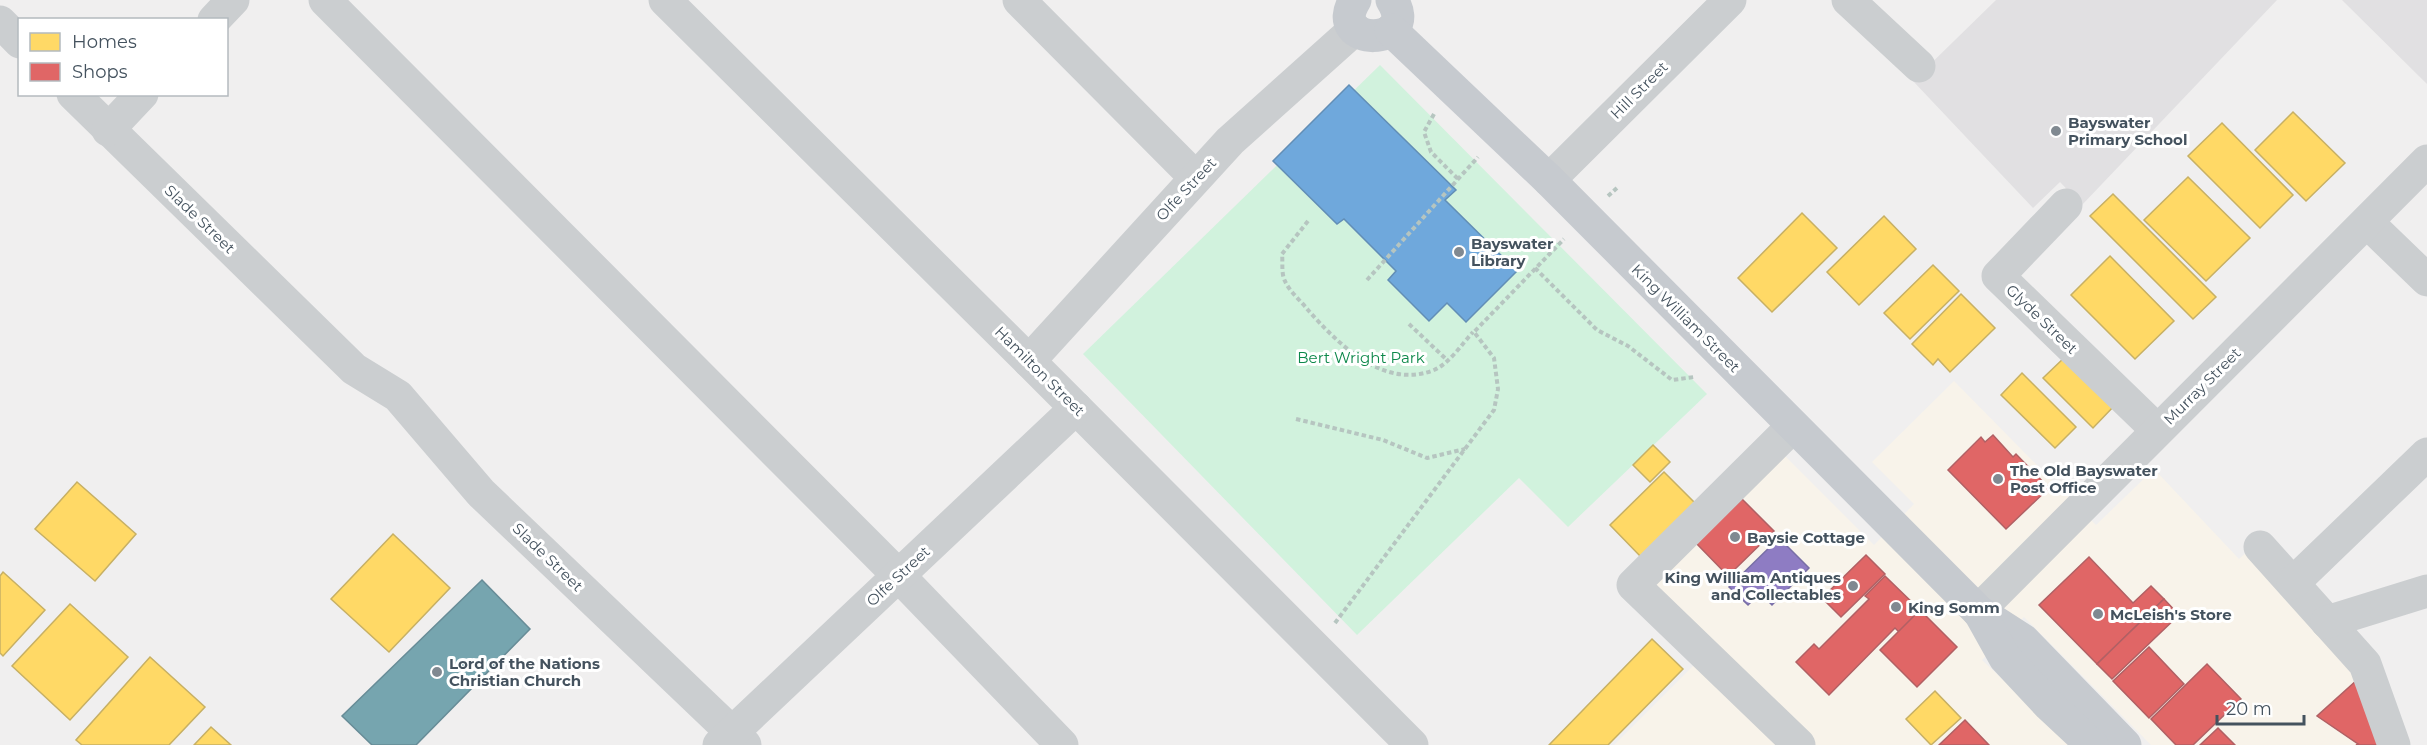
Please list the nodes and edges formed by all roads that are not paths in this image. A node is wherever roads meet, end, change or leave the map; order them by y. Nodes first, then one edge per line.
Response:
1 (233, 0) edge
2 (325, 0) edge
3 (665, 0) edge
4 (1019, 0) edge
5 (1730, 0) edge
6 (1848, 0) edge
7 (1352, 9) edge
8 (1391, 15) edge
9 (216, 18) edge
10 (0, 22) edge
11 (18, 40) edge
12 (1919, 66) dead end
13 (75, 96) edge
14 (140, 96) edge
15 (108, 130) junction
16 (2427, 161) edge
17 (1196, 177) junction
18 (1549, 180) junction
19 (2066, 205) dead end
20 (2367, 222) junction
21 (2427, 280) edge
22 (1029, 361) junction
23 (1076, 408) junction
24 (1793, 426) junction
25 (2157, 430) junction
26 (2427, 454) edge
27 (2260, 547) dead end
28 (899, 576) junction
29 (2294, 584) junction
30 (2427, 591) edge
31 (1978, 611) junction
32 (2327, 622) junction
33 (728, 742) edge
34 (1062, 745) edge
35 (1412, 745) edge
36 (1799, 745) edge
37 (2092, 745) edge
38 (2125, 745) edge
39 (2394, 745) edge

1 - 9 street
2 - 28 street
3 - 22 street, Hamilton Street
4 - 17 street
5 - 18 street, Hill Street
6 - 12 street
7 - 8 main road, King William Street
7 - 17 street, Olfe Street
8 - 18 main road, King William Street
10 - 11 street
13 - 15 street, Slade Street
14 - 15 street
15 - 33 street, Slade Street
16 - 20 street, Murray Street
17 - 22 street, Olfe Street
18 - 24 main road, King William Street
19 - 25 street, Glyde Street
20 - 21 street
20 - 25 street, Murray Street
22 - 23 street, Hamilton Street
23 - 28 street, Olfe Street
23 - 35 street, Hamilton Street
24 - 31 main road, King William Street
24 - 36 street
25 - 31 street, Murray Street
26 - 29 street
27 - 29 street
28 - 33 street, Olfe Street
28 - 34 street
29 - 32 street
30 - 32 street
31 - 37 main road, King William Street
31 - 38 main road, King William Street
32 - 39 street

